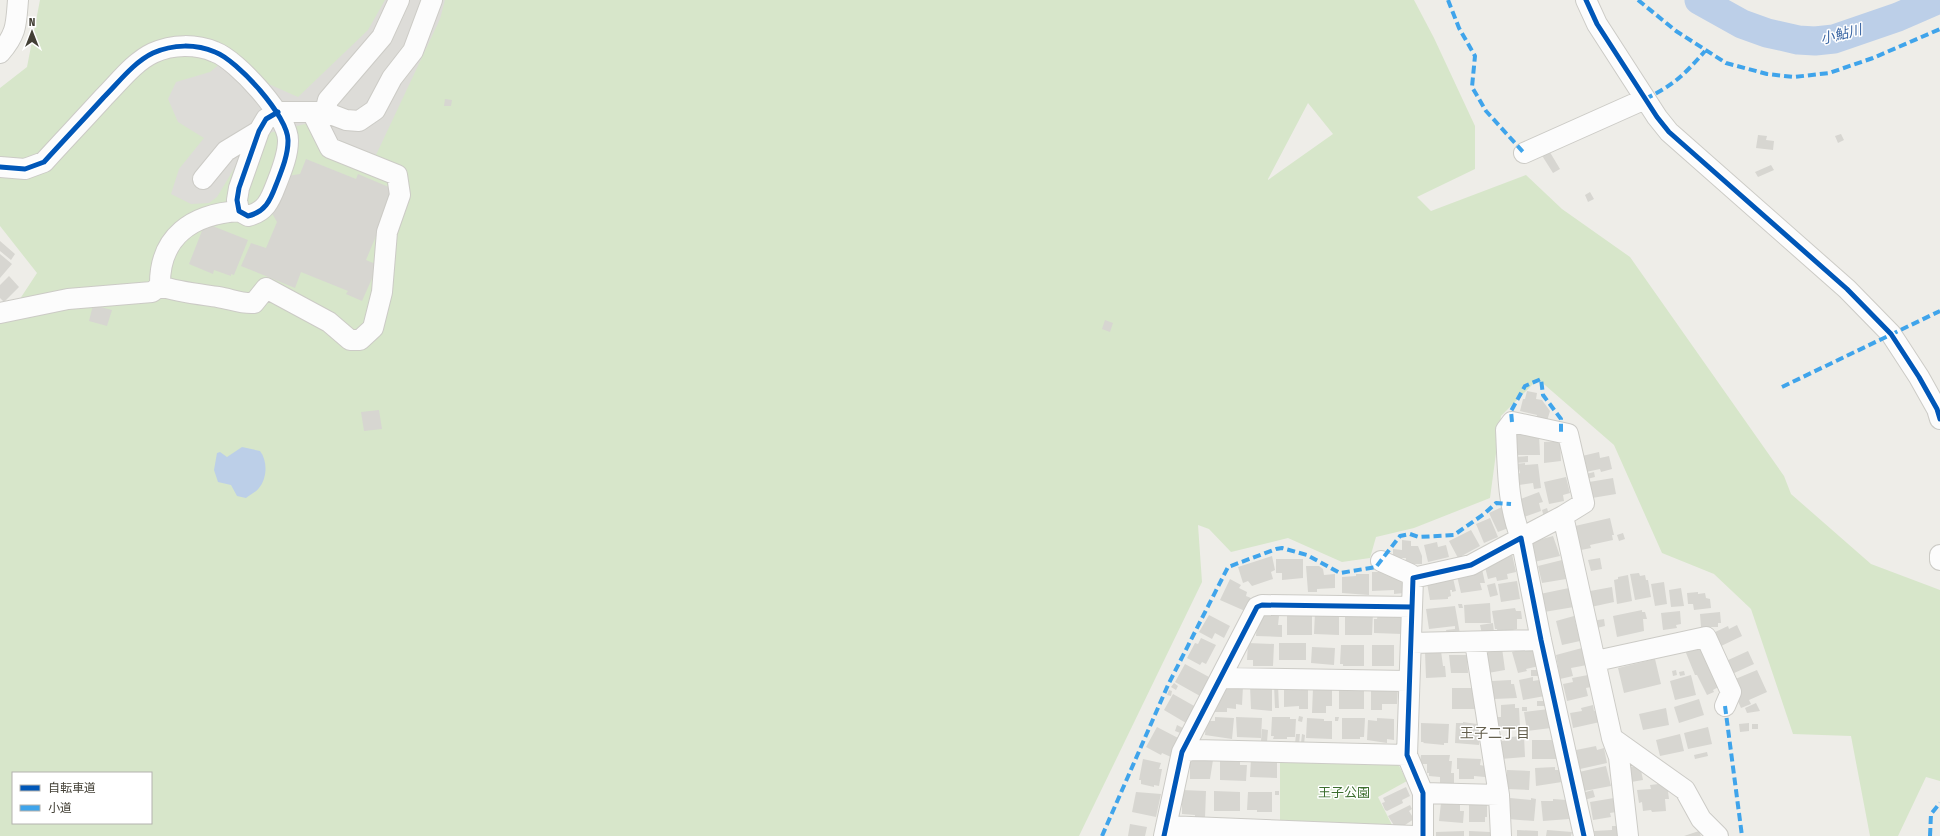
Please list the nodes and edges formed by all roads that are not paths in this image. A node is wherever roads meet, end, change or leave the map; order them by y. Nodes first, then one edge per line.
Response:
1 (18, 0) edge
2 (399, 0) edge
3 (432, 0) edge
4 (1586, 0) edge
5 (0, 53) edge
6 (1645, 99) junction
7 (278, 112) junction
8 (319, 112) junction
9 (259, 131) junction
10 (1524, 153) dead end
11 (0, 167) edge
12 (203, 179) dead end
13 (239, 211) junction
14 (160, 286) junction
15 (0, 312) edge
16 (1940, 419) edge
17 (1563, 516) junction
18 (1521, 538) junction
19 (1940, 555) edge
20 (1940, 560) edge
21 (1381, 561) dead end
22 (1413, 578) junction
23 (1412, 607) junction
24 (1541, 640) junction
25 (1475, 642) junction
26 (1411, 643) junction
27 (1596, 660) junction
28 (1221, 678) junction
29 (1408, 681) junction
30 (1725, 706) dead end
31 (1612, 738) junction
32 (1182, 752) junction
33 (1407, 755) junction
34 (1423, 793) junction
35 (1499, 796) junction
36 (1165, 831) edge
37 (1414, 836) edge
38 (1423, 836) edge
39 (1501, 836) edge
40 (1584, 836) edge
41 (1628, 836) edge
42 (1718, 836) edge

1 - 5 street
2 - 8 street
3 - 8 street
4 - 6 street
6 - 10 street
6 - 16 street
7 - 8 street
7 - 9 street
7 - 11 street
7 - 13 street
8 - 14 street
9 - 12 street
9 - 13 street
13 - 14 street
14 - 15 street
17 - 18 street
17 - 18 street
17 - 27 street
18 - 22 street
18 - 24 street
19 - 20 street
21 - 22 street
22 - 23 street
23 - 26 street
23 - 28 street
24 - 25 street
24 - 40 street
25 - 26 street
25 - 35 street
26 - 29 street
27 - 30 street
27 - 31 street
28 - 29 street
28 - 32 street
29 - 33 street
31 - 41 street
31 - 42 street
32 - 33 street
32 - 36 street
33 - 34 street
34 - 35 street
34 - 38 street
35 - 39 street
36 - 37 street

